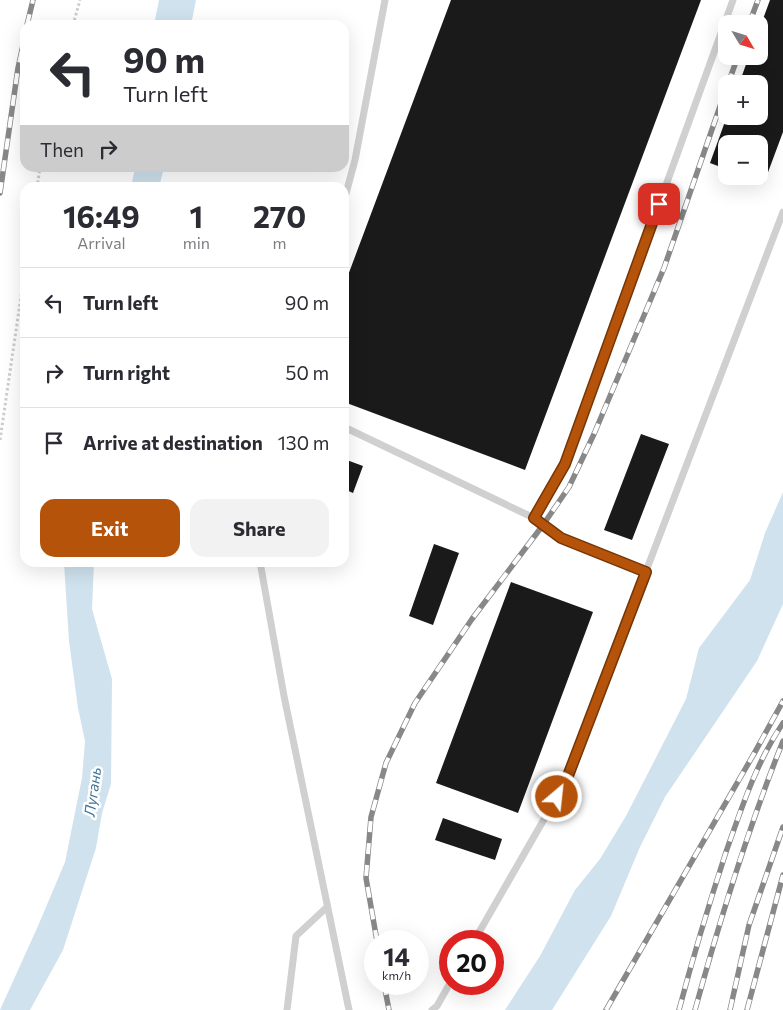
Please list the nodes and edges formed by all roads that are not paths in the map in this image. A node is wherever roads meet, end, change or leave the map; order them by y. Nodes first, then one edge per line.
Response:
1 (385, 0) edge
2 (734, 0) edge
3 (349, 182) edge
4 (783, 212) edge
5 (349, 429) edge
6 (534, 518) junction
7 (261, 567) edge
8 (646, 572) junction
9 (327, 907) junction
10 (480, 930) edge
11 (443, 995) edge
12 (287, 1010) edge
13 (349, 1010) edge
14 (432, 1010) edge

1 - 3 lane
2 - 6 lane
4 - 8 lane
5 - 6 lane
6 - 8 lane
7 - 9 lane
8 - 10 lane
9 - 12 lane
9 - 13 lane
11 - 14 lane

